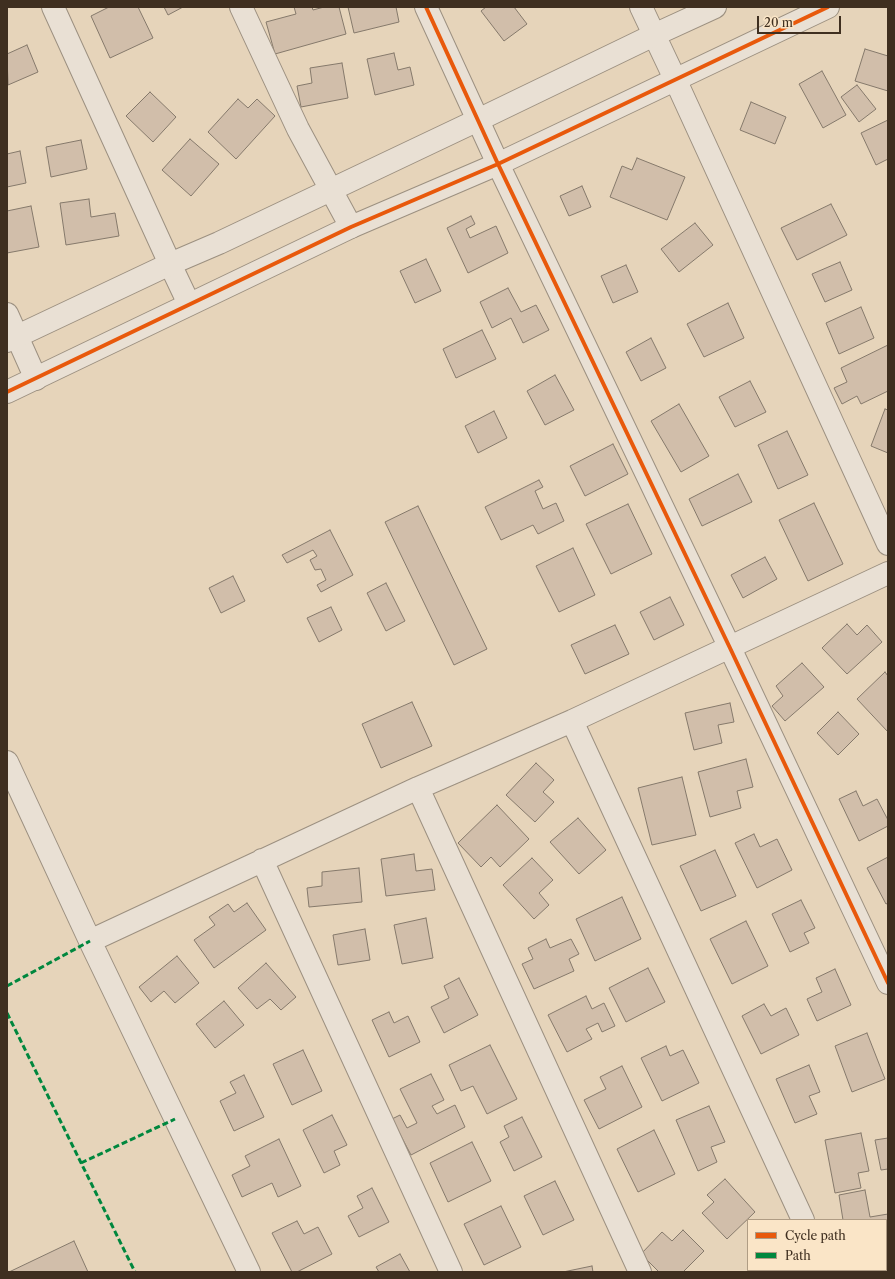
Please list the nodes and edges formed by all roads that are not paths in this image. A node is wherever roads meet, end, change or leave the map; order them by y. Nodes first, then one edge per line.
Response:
1 (53, 7) edge
2 (241, 7) edge
3 (426, 7) edge
4 (641, 7) edge
5 (715, 7) edge
6 (828, 7) edge
7 (654, 34) junction
8 (676, 79) junction
9 (478, 120) junction
10 (498, 164) junction
11 (330, 190) junction
12 (351, 227) junction
13 (170, 264) junction
14 (189, 304) junction
15 (7, 314) edge
16 (12, 339) edge
17 (36, 379) junction
18 (7, 392) edge
19 (886, 530) edge
20 (888, 573) edge
21 (730, 648) junction
22 (572, 721) junction
23 (7, 762) edge
24 (418, 788) junction
25 (262, 860) junction
26 (90, 941) junction
27 (888, 983) edge
28 (803, 1219) edge
29 (249, 1272) edge
30 (451, 1272) edge
31 (640, 1272) edge

1 - 13 street
2 - 11 street
3 - 9 street
4 - 7 street
5 - 7 street
6 - 8 street
7 - 8 street
7 - 9 street
8 - 10 street
8 - 19 street
9 - 10 street
9 - 11 street
10 - 12 street
10 - 21 street
11 - 12 street
11 - 13 street
12 - 14 street
13 - 14 street
13 - 16 street
14 - 17 street
15 - 16 street
16 - 17 street
17 - 18 street
20 - 21 street
21 - 22 street
21 - 27 street
22 - 24 street
22 - 28 street
23 - 26 street
24 - 25 street
24 - 31 street
25 - 26 street
25 - 30 street
26 - 29 street

